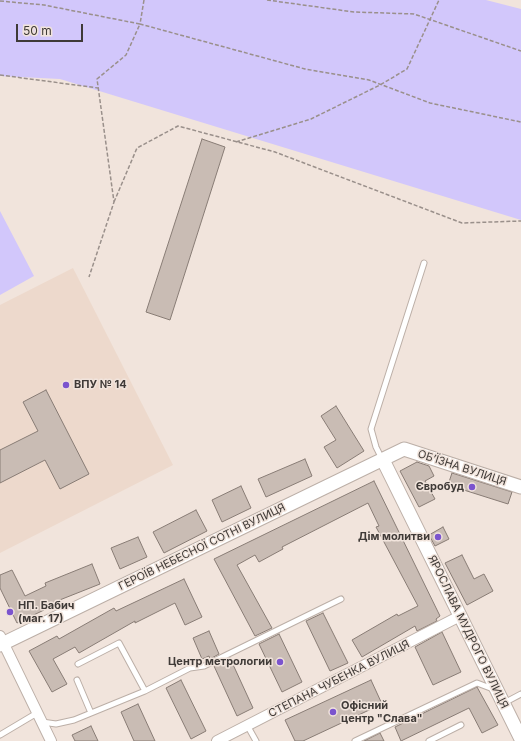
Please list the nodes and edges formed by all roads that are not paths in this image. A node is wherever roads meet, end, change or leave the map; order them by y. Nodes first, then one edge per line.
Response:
1 (424, 263) dead end
2 (404, 449) joint
3 (383, 460) junction
4 (521, 487) edge
5 (341, 599) dead end
6 (460, 616) junction
7 (1, 641) edge
8 (78, 664) dead end
9 (77, 680) dead end
10 (145, 691) junction
11 (497, 691) junction
12 (521, 694) edge
13 (503, 703) junction
14 (37, 713) junction
15 (91, 713) junction
16 (42, 722) junction
17 (247, 725) junction
18 (461, 725) dead end
19 (0, 735) edge
20 (521, 739) edge
21 (219, 740) edge
22 (51, 741) edge
23 (256, 741) edge
24 (355, 741) edge
25 (429, 741) edge

1 - 3 lane
2 - 3 street, ГЕРОЇВ НЕБЕСНОЇ СОТНІ ВУЛИЦЯ
2 - 4 street, ОБ’ЇЗНА ВУЛИЦЯ
3 - 6 street, ЯРОСЛАВА МУДРОГО ВУЛИЦЯ
3 - 7 street, ГЕРОЇВ НЕБЕСНОЇ СОТНІ ВУЛИЦЯ
5 - 10 lane
6 - 11 street, ЯРОСЛАВА МУДРОГО ВУЛИЦЯ
6 - 17 street, СТЕПАНА ЧУБЕНКА ВУЛИЦЯ
7 - 14 street
8 - 10 lane
9 - 15 lane
10 - 15 lane
11 - 13 street, ЯРОСЛАВА МУДРОГО ВУЛИЦЯ
11 - 24 lane
12 - 13 lane
13 - 20 street, ЯРОСЛАВА МУДРОГО ВУЛИЦЯ
14 - 16 street
14 - 19 lane
15 - 16 lane
16 - 22 street
17 - 21 street, СТЕПАНА ЧУБЕНКА ВУЛИЦЯ
17 - 23 lane
18 - 25 lane

